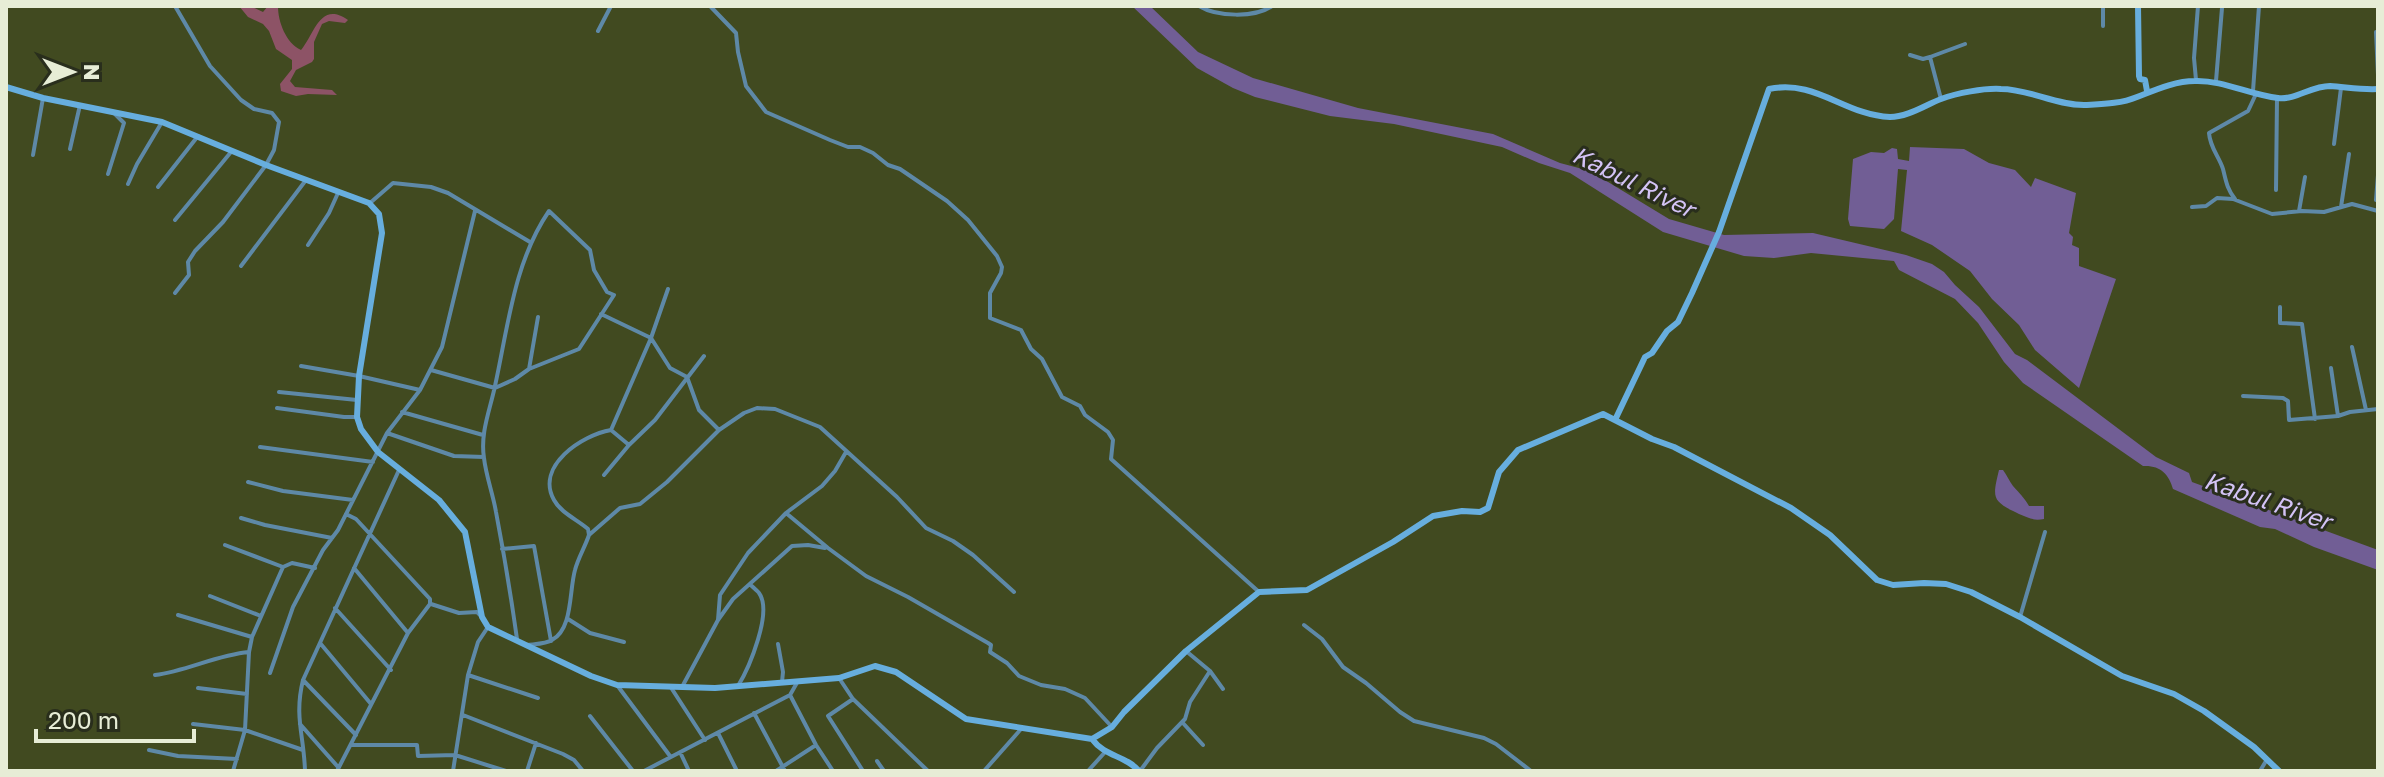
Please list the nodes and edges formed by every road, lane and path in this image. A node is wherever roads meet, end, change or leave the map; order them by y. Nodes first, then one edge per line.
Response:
1 (175, 6) edge
2 (611, 6) edge
3 (710, 6) edge
4 (1199, 6) edge
5 (1272, 6) edge
6 (2103, 6) edge
7 (2138, 6) edge
8 (2198, 6) edge
9 (2259, 6) edge
10 (2222, 8) dead end
11 (2103, 26) dead end
12 (598, 31) dead end
13 (2376, 32) edge
14 (1965, 44) dead end
15 (1910, 55) dead end
16 (1930, 57) junction
17 (2378, 75) edge
18 (2196, 80) junction
19 (2216, 84) junction
20 (2341, 88) junction
21 (6, 89) edge
22 (2378, 89) edge
23 (2147, 91) junction
24 (2255, 92) junction
25 (43, 98) junction
26 (2277, 98) junction
27 (1941, 99) junction
28 (80, 105) junction
29 (110, 110) junction
30 (162, 122) junction
31 (198, 136) junction
32 (2334, 144) dead end
33 (70, 149) dead end
34 (233, 150) junction
35 (2349, 154) dead end
36 (33, 155) dead end
37 (266, 165) junction
38 (108, 174) dead end
39 (2378, 175) edge
40 (2305, 177) dead end
41 (306, 180) junction
42 (128, 184) dead end
43 (158, 187) dead end
44 (2276, 190) dead end
45 (338, 193) junction
46 (2235, 200) junction
47 (2376, 200) dead end
48 (369, 203) junction
49 (2192, 207) dead end
50 (2341, 207) junction
51 (475, 211) junction
52 (2299, 211) junction
53 (2378, 211) edge
54 (175, 220) dead end
55 (530, 242) junction
56 (308, 245) dead end
57 (241, 266) dead end
58 (668, 289) dead end
59 (175, 293) dead end
60 (2280, 307) dead end
61 (601, 313) junction
62 (538, 317) dead end
63 (651, 338) junction
64 (2352, 347) dead end
65 (704, 356) dead end
66 (301, 366) dead end
67 (2331, 368) dead end
68 (529, 369) junction
69 (431, 370) junction
70 (359, 376) junction
71 (687, 377) junction
72 (495, 388) junction
73 (420, 390) junction
74 (279, 392) dead end
75 (2243, 396) dead end
76 (357, 400) junction
77 (277, 408) dead end
78 (2378, 409) edge
79 (2366, 410) junction
80 (402, 412) junction
81 (2338, 416) junction
82 (357, 417) junction
83 (2315, 419) junction
84 (1615, 420) junction
85 (611, 430) junction
86 (719, 430) junction
87 (387, 433) junction
88 (483, 435) junction
89 (629, 445) junction
90 (260, 447) dead end
91 (378, 452) junction
92 (846, 452) junction
93 (484, 457) junction
94 (373, 462) junction
95 (399, 470) junction
96 (604, 475) dead end
97 (248, 482) dead end
98 (353, 500) junction
99 (786, 513) junction
100 (346, 514) junction
101 (241, 518) dead end
102 (2045, 532) dead end
103 (369, 533) junction
104 (589, 535) junction
105 (332, 538) junction
106 (225, 545) dead end
107 (828, 548) junction
108 (502, 549) junction
109 (283, 567) junction
110 (315, 568) junction
111 (354, 568) junction
112 (750, 584) junction
113 (1014, 592) dead end
114 (1259, 592) junction
115 (210, 596) dead end
116 (430, 604) junction
117 (335, 608) junction
118 (178, 615) dead end
119 (261, 616) junction
120 (482, 617) junction
121 (2020, 617) junction
122 (568, 619) junction
123 (718, 620) junction
124 (1304, 625) dead end
125 (488, 627) junction
126 (408, 633) junction
127 (252, 637) junction
128 (517, 641) junction
129 (551, 641) junction
130 (624, 642) dead end
131 (320, 643) junction
132 (778, 644) dead end
133 (524, 645) junction
134 (1186, 651) junction
135 (249, 652) junction
136 (391, 670) junction
137 (1210, 671) junction
138 (270, 673) dead end
139 (155, 675) dead end
140 (468, 675) junction
141 (839, 678) junction
142 (303, 680) junction
143 (798, 681) junction
144 (782, 682) junction
145 (617, 685) junction
146 (670, 686) junction
147 (738, 686) junction
148 (682, 687) junction
149 (198, 688) dead end
150 (1223, 689) dead end
151 (247, 694) junction
152 (790, 695) junction
153 (538, 698) dead end
154 (853, 699) junction
155 (371, 704) junction
156 (754, 713) junction
157 (463, 715) junction
158 (590, 716) dead end
159 (298, 722) junction
160 (1182, 722) junction
161 (193, 724) dead end
162 (1112, 727) junction
163 (1021, 729) junction
164 (245, 730) junction
165 (718, 733) junction
166 (356, 735) junction
167 (1092, 739) junction
168 (705, 740) junction
169 (536, 743) junction
170 (352, 745) junction
171 (816, 745) junction
172 (1203, 745) dead end
173 (149, 750) dead end
174 (305, 750) junction
175 (1106, 751) junction
176 (680, 752) junction
177 (455, 755) junction
178 (670, 756) junction
179 (237, 759) junction
180 (877, 761) dead end
181 (2266, 761) junction
182 (234, 769) edge
183 (338, 769) edge
184 (784, 769) edge
185 (242, 771) edge
186 (305, 771) edge
187 (453, 771) edge
188 (506, 771) edge
189 (527, 771) edge
190 (583, 771) edge
191 (633, 771) edge
192 (644, 771) edge
193 (689, 771) edge
194 (737, 771) edge
195 (776, 771) edge
196 (833, 771) edge
197 (863, 771) edge
198 (884, 771) edge
199 (928, 771) edge
200 (984, 771) edge
201 (1088, 771) edge
202 (1139, 771) edge
203 (1531, 771) edge
204 (2260, 771) edge
205 (2279, 771) edge

1 - 37 street
2 - 12 street
3 - 114 street
4 - 5 street
6 - 11 street
7 - 23 street
8 - 18 street
9 - 24 street
10 - 19 street
13 - 17 street
14 - 16 street
15 - 16 street
16 - 27 street
18 - 19 street
18 - 23 street
19 - 24 street
20 - 22 street
20 - 26 street
20 - 32 street
21 - 25 street
23 - 27 street
24 - 26 street
24 - 46 street
25 - 28 street
25 - 36 street
26 - 44 street
27 - 84 street
28 - 29 street
28 - 33 street
29 - 30 street
29 - 38 street
30 - 31 street
30 - 42 street
31 - 34 street
31 - 43 street
34 - 37 street
34 - 54 street
35 - 50 street
37 - 41 street
37 - 59 street
39 - 47 street
40 - 52 street
41 - 45 street
41 - 57 street
45 - 48 street
45 - 56 street
46 - 49 street
46 - 52 street
48 - 51 street
48 - 70 street
50 - 52 street
50 - 53 street
51 - 55 street
51 - 69 street
55 - 61 street
55 - 72 street
58 - 63 street
60 - 83 street
61 - 63 street
61 - 68 street
62 - 68 street
63 - 71 street
63 - 85 street
64 - 79 street
65 - 71 street
66 - 70 street
67 - 81 street
68 - 72 street
69 - 72 street
69 - 73 street
70 - 73 street
70 - 76 street
71 - 86 street
71 - 89 street
72 - 88 street
73 - 80 street
74 - 76 street
75 - 83 street
76 - 82 street
77 - 82 street
78 - 79 street
79 - 81 street
80 - 87 street
80 - 88 street
81 - 83 street
82 - 91 street
84 - 114 street
84 - 121 street
85 - 89 street
85 - 104 street
86 - 92 street
86 - 104 street
87 - 91 street
87 - 93 street
88 - 93 street
89 - 96 street
90 - 94 street
91 - 94 street
91 - 95 street
92 - 99 street
92 - 113 street
93 - 108 street
94 - 98 street
95 - 103 street
95 - 120 street
97 - 98 street
98 - 100 street
99 - 107 street
99 - 123 street
100 - 103 street
100 - 105 street
101 - 105 street
102 - 121 street
103 - 111 street
103 - 116 street
104 - 122 street
105 - 110 street
106 - 109 street
107 - 112 street
107 - 162 street
108 - 128 street
108 - 129 street
109 - 110 street
109 - 119 street
110 - 138 street
111 - 117 street
111 - 126 street
112 - 123 street
112 - 147 street
114 - 134 street
115 - 119 street
116 - 120 street
116 - 126 street
117 - 131 street
117 - 136 street
118 - 127 street
119 - 127 street
120 - 125 street
121 - 181 street
122 - 129 street
122 - 130 street
123 - 148 street
124 - 203 street
125 - 128 street
125 - 140 street
126 - 136 street
127 - 135 street
128 - 133 street
129 - 133 street
131 - 142 street
131 - 155 street
132 - 144 street
133 - 145 street
134 - 137 street
134 - 162 street
135 - 139 street
135 - 151 street
136 - 155 street
137 - 150 street
137 - 160 street
140 - 153 street
140 - 157 street
141 - 143 street
141 - 154 street
141 - 163 street
142 - 159 street
142 - 166 street
143 - 144 street
143 - 152 street
144 - 147 street
145 - 146 street
145 - 178 street
146 - 148 street
146 - 168 street
147 - 148 street
149 - 151 street
151 - 164 street
152 - 156 street
152 - 171 street
154 - 197 street
154 - 199 street
155 - 166 street
156 - 165 street
156 - 184 street
157 - 169 street
157 - 177 street
158 - 191 street
159 - 174 street
159 - 183 street
160 - 172 street
160 - 202 street
161 - 164 street
162 - 167 street
163 - 167 street
163 - 200 street
164 - 174 street
164 - 179 street
165 - 168 street
165 - 194 street
166 - 170 street
167 - 175 street
168 - 176 street
169 - 189 street
169 - 190 street
170 - 177 street
170 - 183 street
171 - 184 street
171 - 196 street
173 - 179 street
174 - 186 street
175 - 201 street
175 - 202 street
176 - 178 street
176 - 193 street
177 - 187 street
177 - 188 street
178 - 192 street
179 - 182 street
180 - 198 street
181 - 204 street
181 - 205 street
182 - 185 street
184 - 195 street

